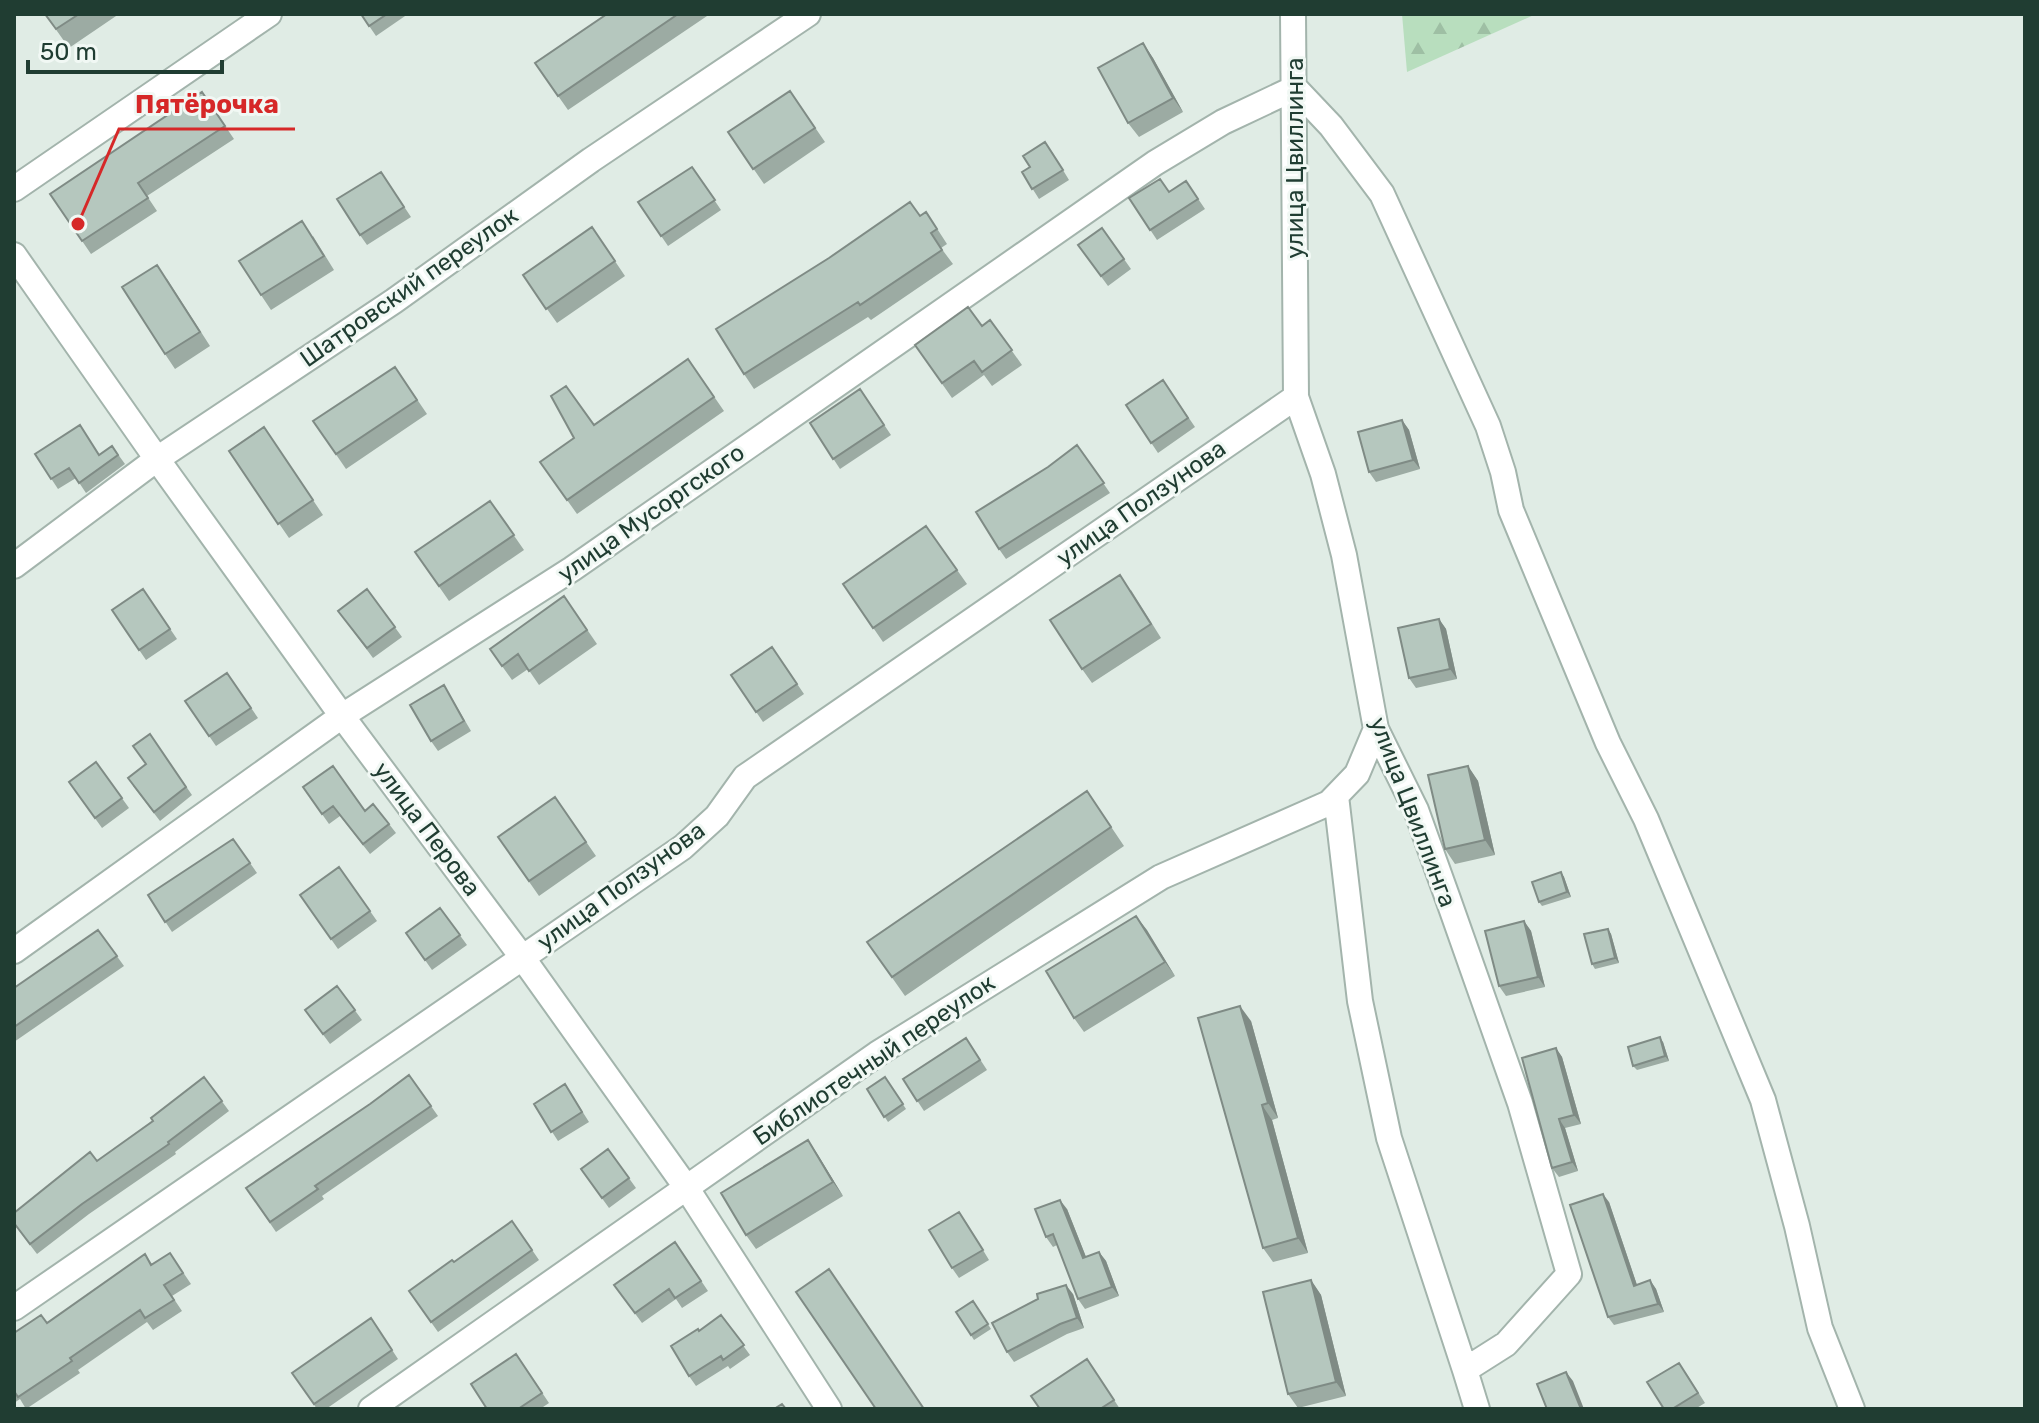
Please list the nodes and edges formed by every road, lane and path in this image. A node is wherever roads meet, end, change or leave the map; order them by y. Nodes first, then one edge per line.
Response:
1 (269, 14) edge
2 (808, 14) edge
3 (1293, 14) edge
4 (1295, 88) junction
5 (14, 189) edge
6 (14, 255) edge
7 (1296, 397) junction
8 (157, 459) junction
9 (14, 566) edge
10 (342, 716) junction
11 (1376, 729) junction
12 (1336, 796) junction
13 (14, 951) edge
14 (522, 957) junction
15 (686, 1187) junction
16 (14, 1308) edge
17 (1465, 1370) junction
18 (371, 1409) edge
19 (829, 1409) edge
20 (1477, 1409) edge
21 (1852, 1409) edge

1 - 5 street
2 - 8 street, Шатровский переулок
3 - 4 street, улица Цвиллинга
4 - 7 street, улица Цвиллинга
4 - 10 street, улица Мусоргского
4 - 21 street
6 - 8 street, улица Перова
7 - 11 street, улица Цвиллинга
7 - 14 street, улица Ползунова
8 - 9 street, Шатровский переулок
8 - 10 street, улица Перова
10 - 13 street, улица Мусоргского
10 - 14 street, улица Перова
11 - 12 street, Библиотечный переулок
11 - 17 street, улица Цвиллинга
12 - 15 street, Библиотечный переулок
12 - 17 street
14 - 15 street, улица Перова
14 - 16 street, улица Ползунова
15 - 18 street, Библиотечный переулок
15 - 19 street, улица Перова
17 - 20 street

